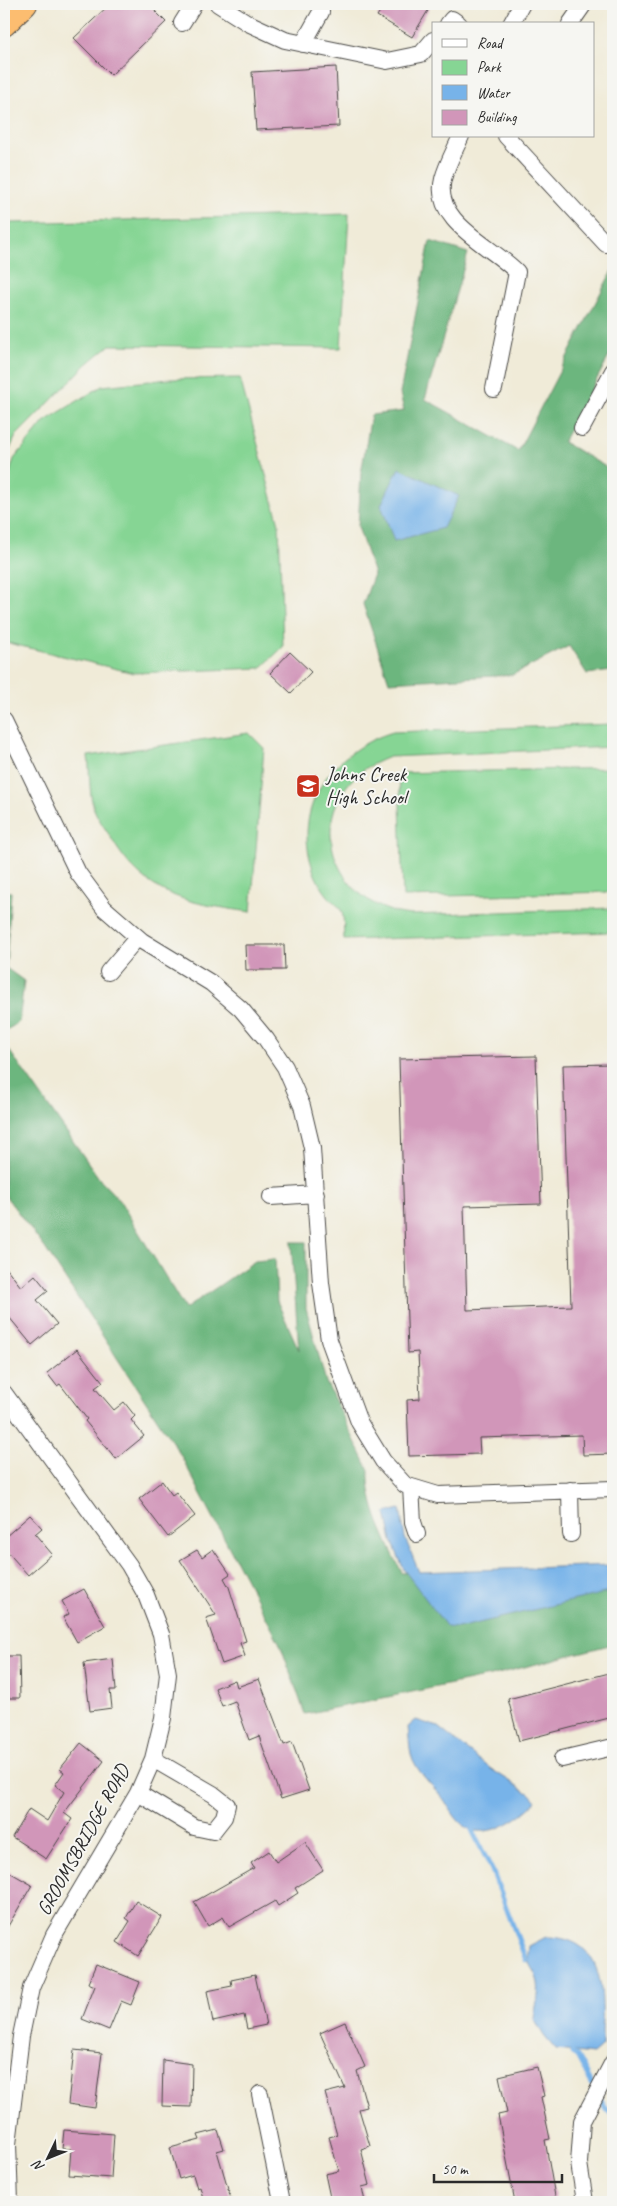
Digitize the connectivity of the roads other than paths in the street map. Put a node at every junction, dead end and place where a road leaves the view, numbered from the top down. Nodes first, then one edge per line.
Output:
1 (25, 4) edge
2 (194, 4) edge
3 (218, 4) edge
4 (522, 4) edge
5 (584, 4) edge
6 (321, 12) dead end
7 (512, 22) edge
8 (571, 22) edge
9 (4, 24) edge
10 (182, 24) dead end
11 (432, 41) edge
12 (303, 44) junction
13 (460, 138) edge
14 (508, 138) edge
15 (613, 242) edge
16 (613, 371) edge
17 (494, 389) dead end
18 (582, 428) dead end
19 (4, 720) edge
20 (138, 938) junction
21 (108, 972) dead end
22 (316, 1194) junction
23 (271, 1197) dead end
24 (4, 1393) edge
25 (411, 1487) junction
26 (613, 1489) edge
27 (570, 1490) junction
28 (417, 1534) dead end
29 (571, 1534) dead end
30 (613, 1747) edge
31 (153, 1759) junction
32 (562, 1759) dead end
33 (138, 1793) junction
34 (613, 2062) edge
35 (260, 2094) dead end
36 (10, 2202) edge
37 (282, 2202) edge
38 (585, 2202) edge

1 - 9 highway
2 - 10 street
3 - 12 street
4 - 7 street
5 - 8 street
6 - 12 street
11 - 12 street
13 - 17 street
14 - 15 street
16 - 18 street
19 - 20 street
20 - 21 street
20 - 22 street
22 - 23 street
22 - 25 street
24 - 31 street, GROOMSBRIDGE ROAD
25 - 27 street
25 - 28 street
26 - 27 street
27 - 29 street
30 - 32 street
31 - 33 street, GROOMSBRIDGE ROAD
31 - 33 street
33 - 36 street, GROOMSBRIDGE ROAD
34 - 38 street
35 - 37 street

